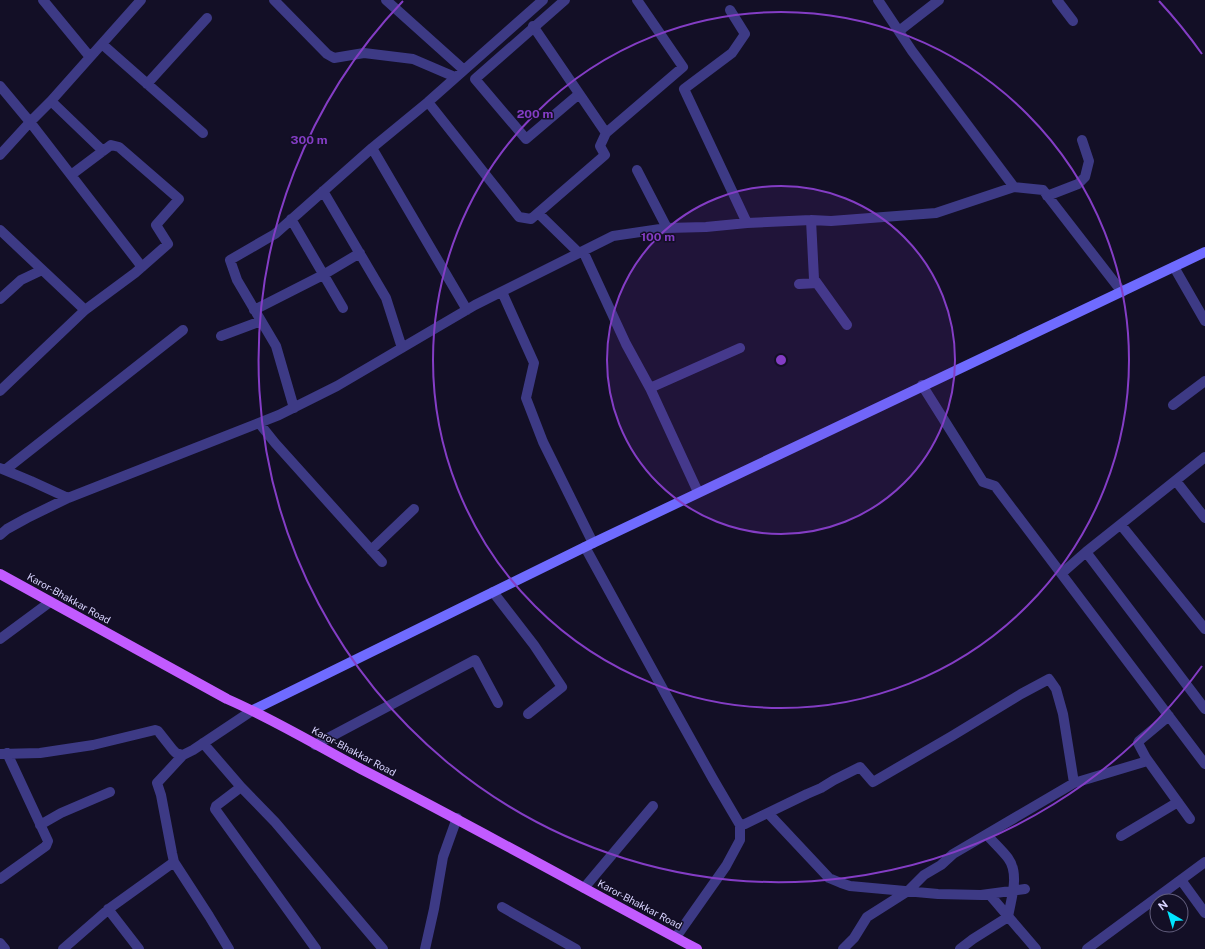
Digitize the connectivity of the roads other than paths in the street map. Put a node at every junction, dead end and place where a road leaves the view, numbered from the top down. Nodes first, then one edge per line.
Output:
1 (43, 0) edge
2 (141, 0) edge
3 (274, 0) edge
4 (386, 0) edge
5 (543, 0) edge
6 (565, 0) edge
7 (638, 0) edge
8 (878, 0) edge
9 (939, 0) edge
10 (1057, 0) edge
11 (730, 10) dead end
12 (207, 18) dead end
13 (1073, 21) dead end
14 (533, 26) junction
15 (899, 31) junction
16 (102, 44) junction
17 (90, 57) junction
18 (464, 70) junction
19 (455, 77) junction
20 (147, 84) junction
21 (0, 86) edge
22 (579, 94) junction
23 (51, 101) junction
24 (428, 102) junction
25 (30, 122) junction
26 (203, 132) dead end
27 (606, 133) junction
28 (1082, 140) dead end
29 (372, 148) junction
30 (103, 151) junction
31 (0, 155) edge
32 (637, 170) dead end
33 (71, 175) junction
34 (1014, 187) junction
35 (323, 191) junction
36 (1047, 196) junction
37 (538, 213) junction
38 (291, 219) junction
39 (811, 220) junction
40 (747, 222) junction
41 (667, 228) junction
42 (0, 230) edge
43 (581, 252) junction
44 (1205, 252) edge
45 (360, 253) junction
46 (142, 267) junction
47 (1174, 267) junction
48 (42, 270) junction
49 (323, 275) junction
50 (817, 283) junction
51 (799, 284) dead end
52 (502, 292) junction
53 (1122, 292) junction
54 (0, 299) edge
55 (343, 308) dead end
56 (85, 310) junction
57 (254, 310) junction
58 (467, 310) junction
59 (261, 321) junction
60 (1205, 321) edge
61 (847, 325) dead end
62 (183, 330) dead end
63 (221, 336) dead end
64 (402, 348) junction
65 (740, 348) dead end
66 (1205, 381) edge
67 (922, 386) junction
68 (650, 388) junction
69 (0, 391) edge
70 (1173, 405) dead end
71 (294, 408) junction
72 (259, 423) junction
73 (1205, 457) edge
74 (3, 469) edge
75 (1176, 481) junction
76 (698, 492) junction
77 (68, 498) junction
78 (414, 510) dead end
79 (1205, 518) edge
80 (1121, 525) junction
81 (0, 535) edge
82 (589, 545) junction
83 (372, 550) junction
84 (1086, 552) junction
85 (382, 562) dead end
86 (1062, 573) junction
87 (0, 574) edge
88 (493, 592) junction
89 (50, 602) junction
90 (1205, 629) edge
91 (0, 639) edge
92 (498, 703) dead end
93 (1205, 709) edge
94 (253, 710) junction
95 (528, 714) dead end
96 (1169, 716) junction
97 (203, 743) junction
98 (315, 745) junction
99 (4, 754) edge
100 (183, 755) junction
101 (1146, 758) junction
102 (1205, 764) edge
103 (1074, 784) junction
104 (241, 787) junction
105 (110, 792) dead end
106 (1178, 802) junction
107 (653, 806) dead end
108 (768, 813) junction
109 (457, 818) junction
110 (1190, 819) dead end
111 (740, 824) junction
112 (40, 825) junction
113 (987, 835) junction
114 (1121, 836) dead end
115 (174, 862) junction
116 (1205, 862) edge
117 (0, 879) edge
118 (1181, 880) junction
119 (584, 888) junction
120 (1025, 889) dead end
121 (1013, 890) junction
122 (908, 891) junction
123 (989, 894) junction
124 (502, 907) dead end
125 (108, 909) junction
126 (1205, 913) edge
127 (1008, 917) junction
128 (676, 938) junction
129 (0, 943) edge
130 (5, 949) edge
131 (63, 949) edge
132 (139, 949) edge
133 (229, 949) edge
134 (316, 949) edge
135 (383, 949) edge
136 (425, 949) edge
137 (576, 949) edge
138 (697, 949) edge
139 (843, 949) edge
140 (960, 949) edge
141 (1036, 949) edge
142 (1087, 949) edge

1 - 17 street
2 - 16 street
3 - 19 street
4 - 18 street
5 - 18 street
6 - 14 street
7 - 27 street
8 - 15 street
9 - 15 street
10 - 13 street
11 - 40 street
12 - 20 street
14 - 22 street
14 - 22 street
15 - 34 street
16 - 17 street
16 - 20 street
17 - 23 street
18 - 19 street
19 - 24 street
20 - 26 street
21 - 25 street
22 - 27 street
23 - 25 street
23 - 30 street
24 - 29 street
24 - 37 street
25 - 31 street
25 - 33 street
27 - 37 street
28 - 36 street
29 - 35 street
29 - 58 street
30 - 33 street
30 - 46 street
32 - 41 street
33 - 46 street
34 - 36 street
34 - 39 street
35 - 38 street
35 - 45 street
36 - 53 street
37 - 43 street
38 - 49 street
38 - 57 street
39 - 40 street
39 - 50 street
40 - 41 street
41 - 43 street
42 - 48 street
43 - 52 street
43 - 68 street
44 - 47 main road
45 - 49 street
45 - 64 street
46 - 56 street
47 - 53 main road
47 - 60 street
48 - 54 street
48 - 56 street
49 - 55 street
49 - 57 street
50 - 51 street
50 - 61 street
52 - 58 street
52 - 82 street
53 - 67 main road
56 - 69 street
57 - 59 street
58 - 64 street
59 - 63 street
59 - 71 street
62 - 74 street
64 - 71 street
65 - 68 street
66 - 70 street
67 - 76 main road
67 - 86 street
68 - 76 street
71 - 72 street
72 - 77 street
72 - 83 street
73 - 75 street
74 - 77 street
75 - 79 street
75 - 80 street
76 - 82 main road
77 - 81 street
78 - 83 street
80 - 84 street
80 - 90 street
82 - 88 main road
82 - 111 street
83 - 85 street
84 - 86 street
84 - 93 street
86 - 96 street
87 - 89 main road, Karor-Bhakkar Road
88 - 94 main road
88 - 95 street
89 - 91 street
89 - 94 main road, Karor-Bhakkar Road
92 - 98 street
94 - 97 street
94 - 98 main road, Karor-Bhakkar Road
96 - 101 street
96 - 102 street
97 - 100 street
97 - 104 street
98 - 109 main road, Karor-Bhakkar Road
99 - 100 street
99 - 112 street
100 - 115 street
101 - 103 street
101 - 106 street
103 - 108 street
103 - 113 street
104 - 134 street
104 - 135 street
105 - 112 street
106 - 110 street
106 - 114 street
107 - 119 street
108 - 111 street
108 - 122 street
109 - 119 main road, Karor-Bhakkar Road
109 - 136 street
111 - 128 street
112 - 117 street
113 - 121 street
113 - 122 street
115 - 125 street
115 - 133 street
116 - 118 street
118 - 126 street
118 - 142 street
119 - 128 main road, Karor-Bhakkar Road
120 - 121 street
121 - 123 street
121 - 127 street
122 - 123 street
122 - 139 street
123 - 127 street
124 - 137 street
125 - 131 street
125 - 132 street
127 - 140 street
127 - 141 street
128 - 138 main road, Karor-Bhakkar Road
129 - 130 street

